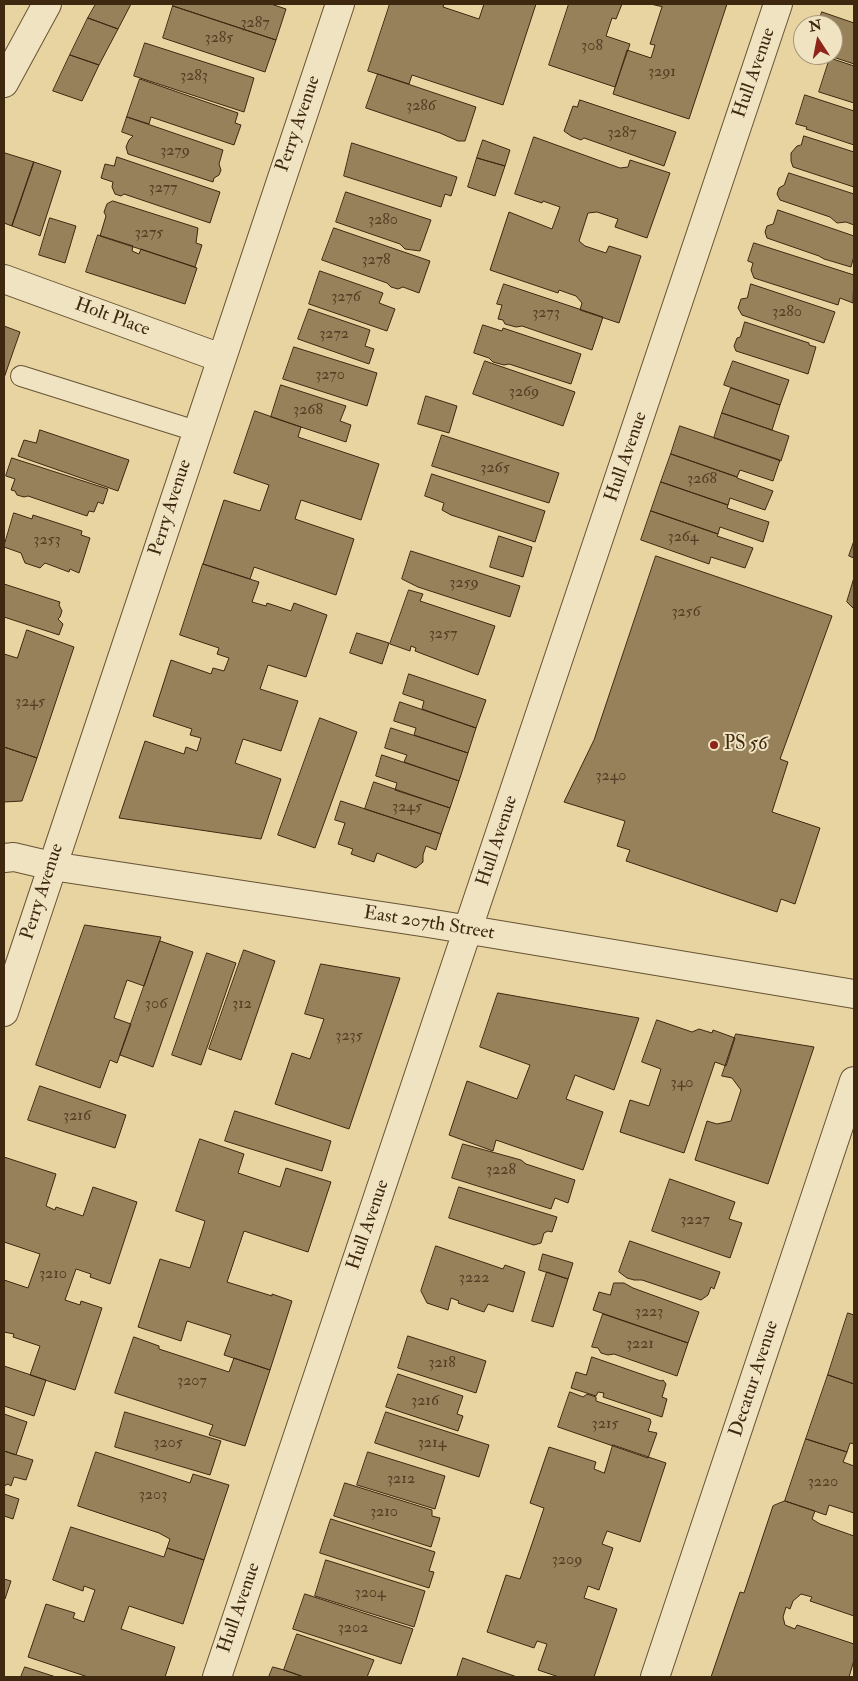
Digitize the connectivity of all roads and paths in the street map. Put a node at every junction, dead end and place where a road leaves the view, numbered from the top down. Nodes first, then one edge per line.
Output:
1 (47, 4) edge
2 (340, 4) edge
3 (778, 4) edge
4 (4, 82) edge
5 (4, 279) edge
6 (221, 358) junction
7 (21, 376) dead end
8 (196, 431) junction
9 (4, 858) edge
10 (52, 866) junction
11 (468, 930) junction
12 (854, 994) edge
13 (4, 1012) edge
14 (854, 1081) edge
15 (217, 1677) edge
16 (655, 1677) edge

1 - 4 street
2 - 6 street, Perry Avenue
3 - 11 street, Hull Avenue
5 - 6 street, Holt Place
6 - 8 street, Perry Avenue
7 - 8 lane
8 - 10 street, Perry Avenue
9 - 10 street, East 207th Street
10 - 11 street, East 207th Street
10 - 13 street, Perry Avenue
11 - 12 street, East 207th Street
11 - 15 street, Hull Avenue
14 - 16 street, Decatur Avenue

